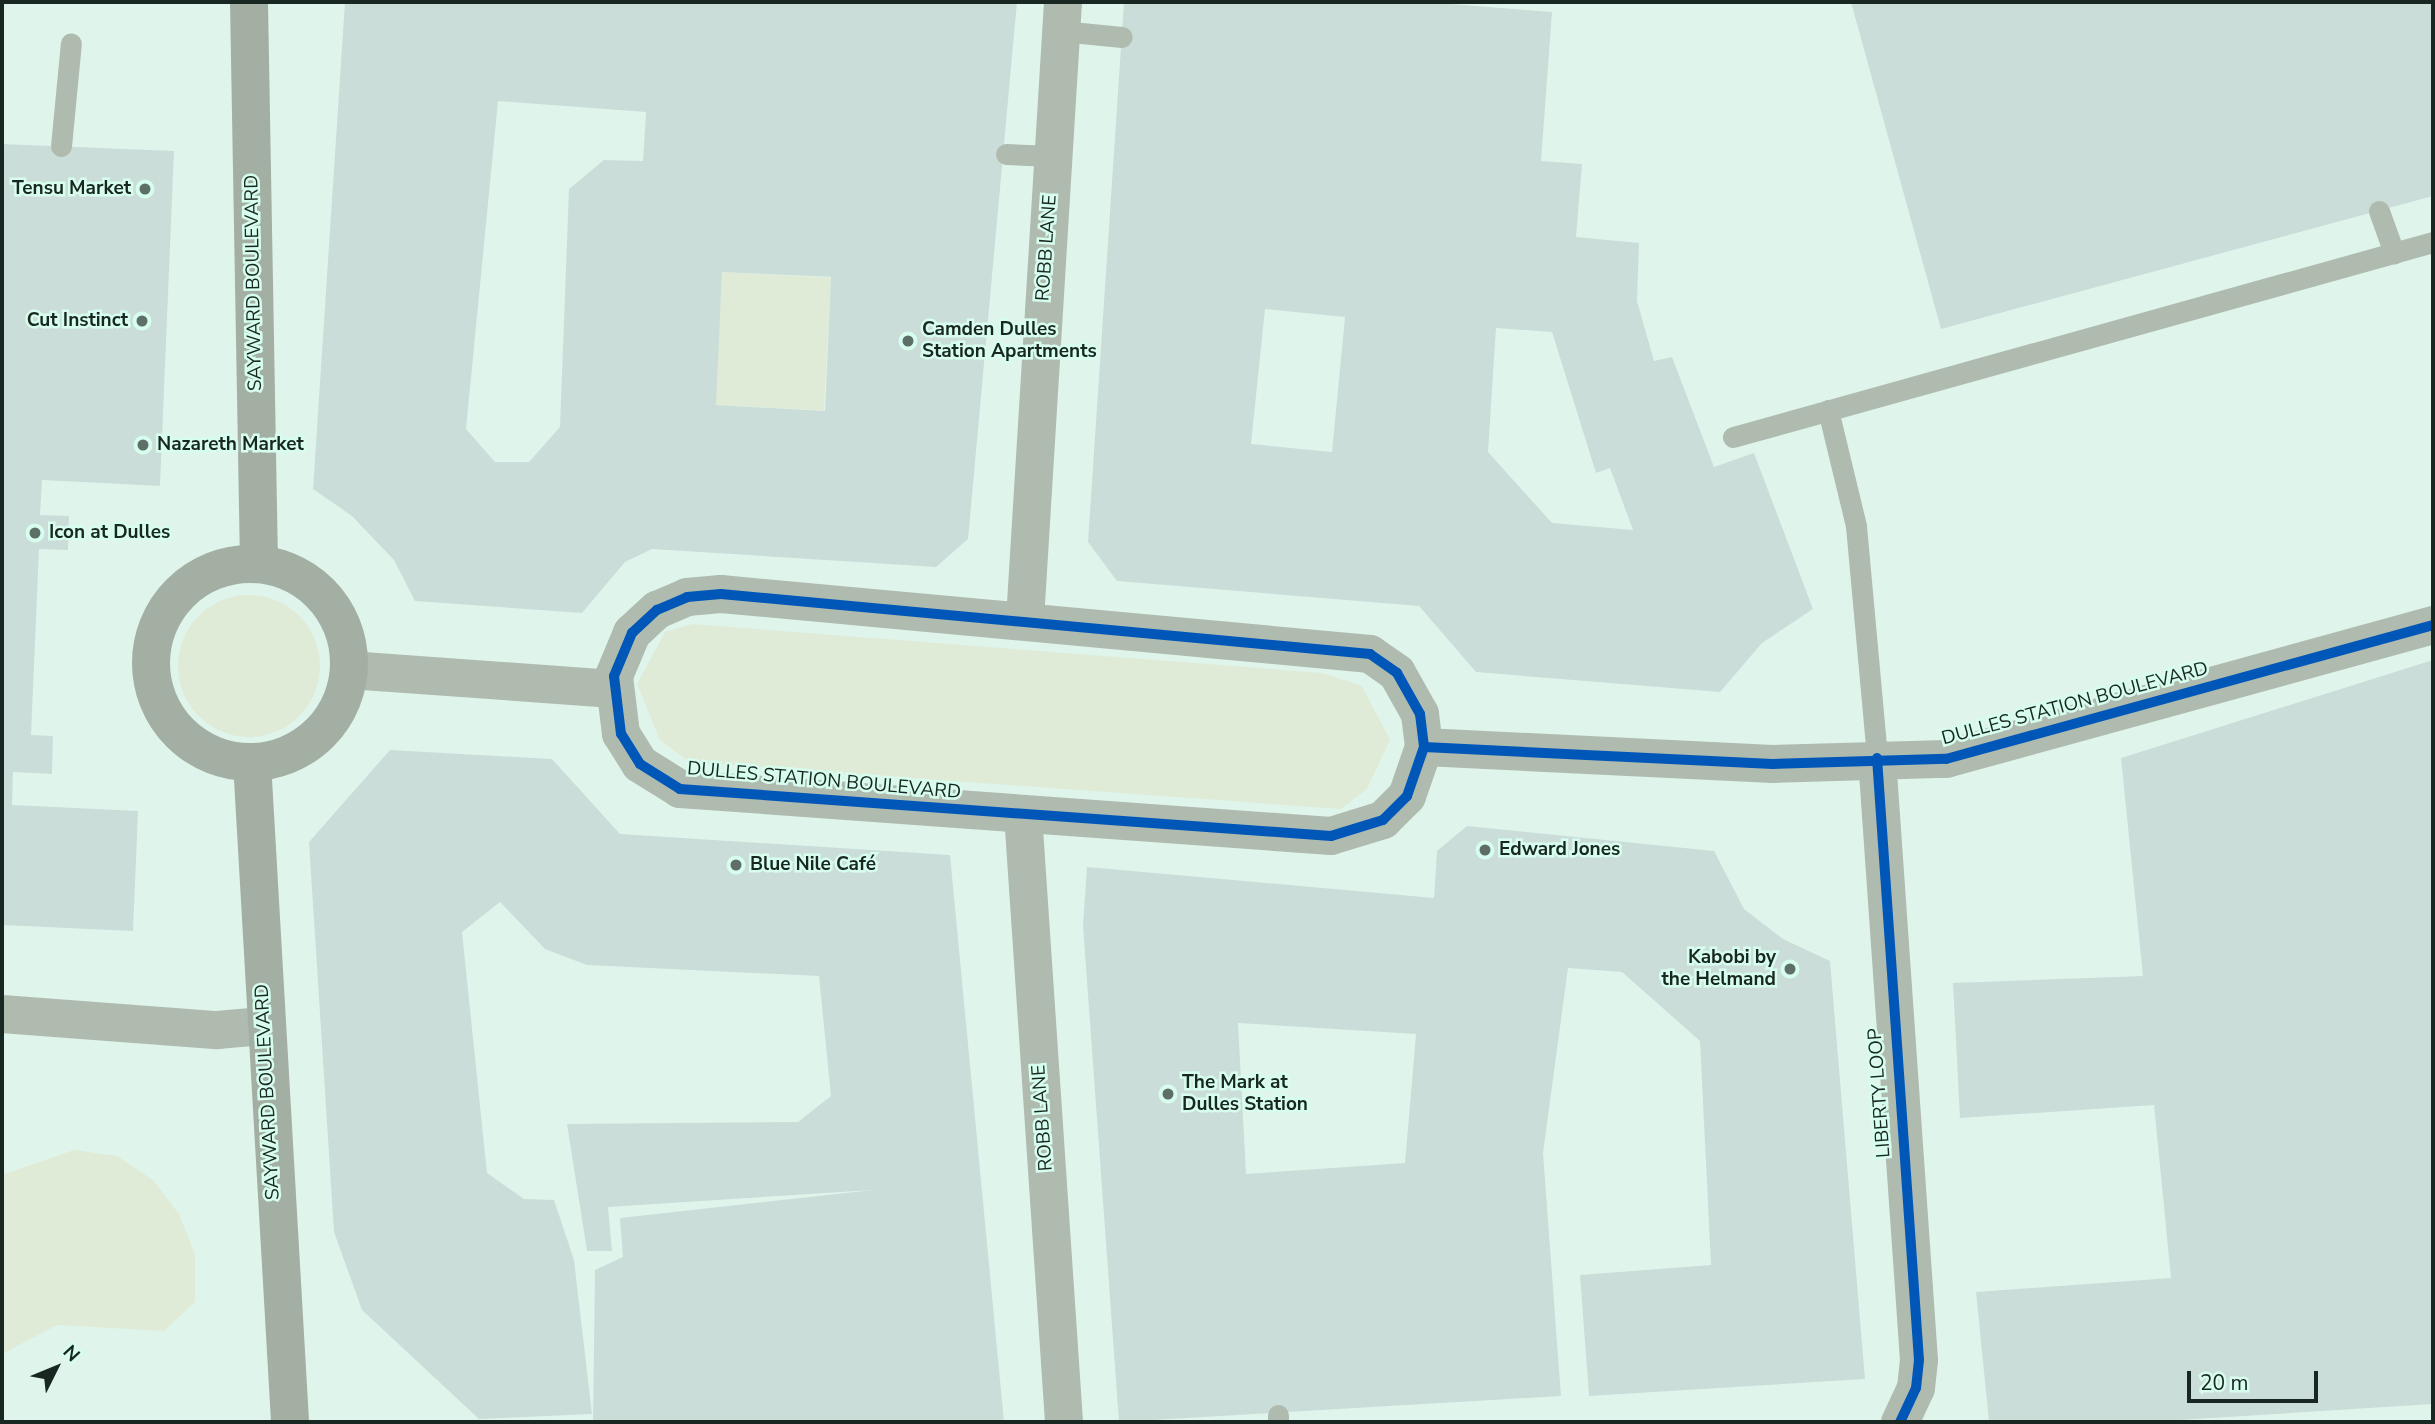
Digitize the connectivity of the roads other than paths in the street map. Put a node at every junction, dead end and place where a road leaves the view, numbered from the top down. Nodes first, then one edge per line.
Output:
1 (249, 2) edge
2 (1062, 16) edge
3 (1122, 37) dead end
4 (71, 43) dead end
5 (61, 146) dead end
6 (1006, 154) dead end
7 (1053, 156) junction
8 (2379, 211) dead end
9 (2433, 242) edge
10 (2394, 253) junction
11 (1828, 410) junction
12 (1733, 437) dead end
13 (259, 564) junction
14 (1025, 620) junction
15 (2433, 625) edge
16 (349, 670) junction
17 (613, 689) junction
18 (1424, 747) junction
19 (1877, 758) junction
20 (252, 762) junction
21 (1023, 814) junction
22 (2, 1014) edge
23 (264, 1027) junction
24 (290, 1422) edge
25 (1064, 1422) edge
26 (1900, 1422) edge

1 - 13 street, SAYWARD BOULEVARD
2 - 3 lane
2 - 7 street, ROBB LANE
4 - 5 lane
6 - 7 lane
7 - 14 street, ROBB LANE
8 - 10 lane
9 - 10 lane
10 - 11 lane
11 - 12 lane
11 - 19 lane
13 - 16 street
13 - 20 street
14 - 17 street, DULLES STATION BOULEVARD
14 - 18 street, DULLES STATION BOULEVARD
15 - 19 street, DULLES STATION BOULEVARD
16 - 17 street
16 - 20 street
17 - 21 street, DULLES STATION BOULEVARD
18 - 19 street, DULLES STATION BOULEVARD
18 - 21 street, DULLES STATION BOULEVARD
19 - 26 street, LIBERTY LOOP
20 - 23 street, SAYWARD BOULEVARD
21 - 25 street, ROBB LANE
22 - 23 street
23 - 24 street, SAYWARD BOULEVARD

